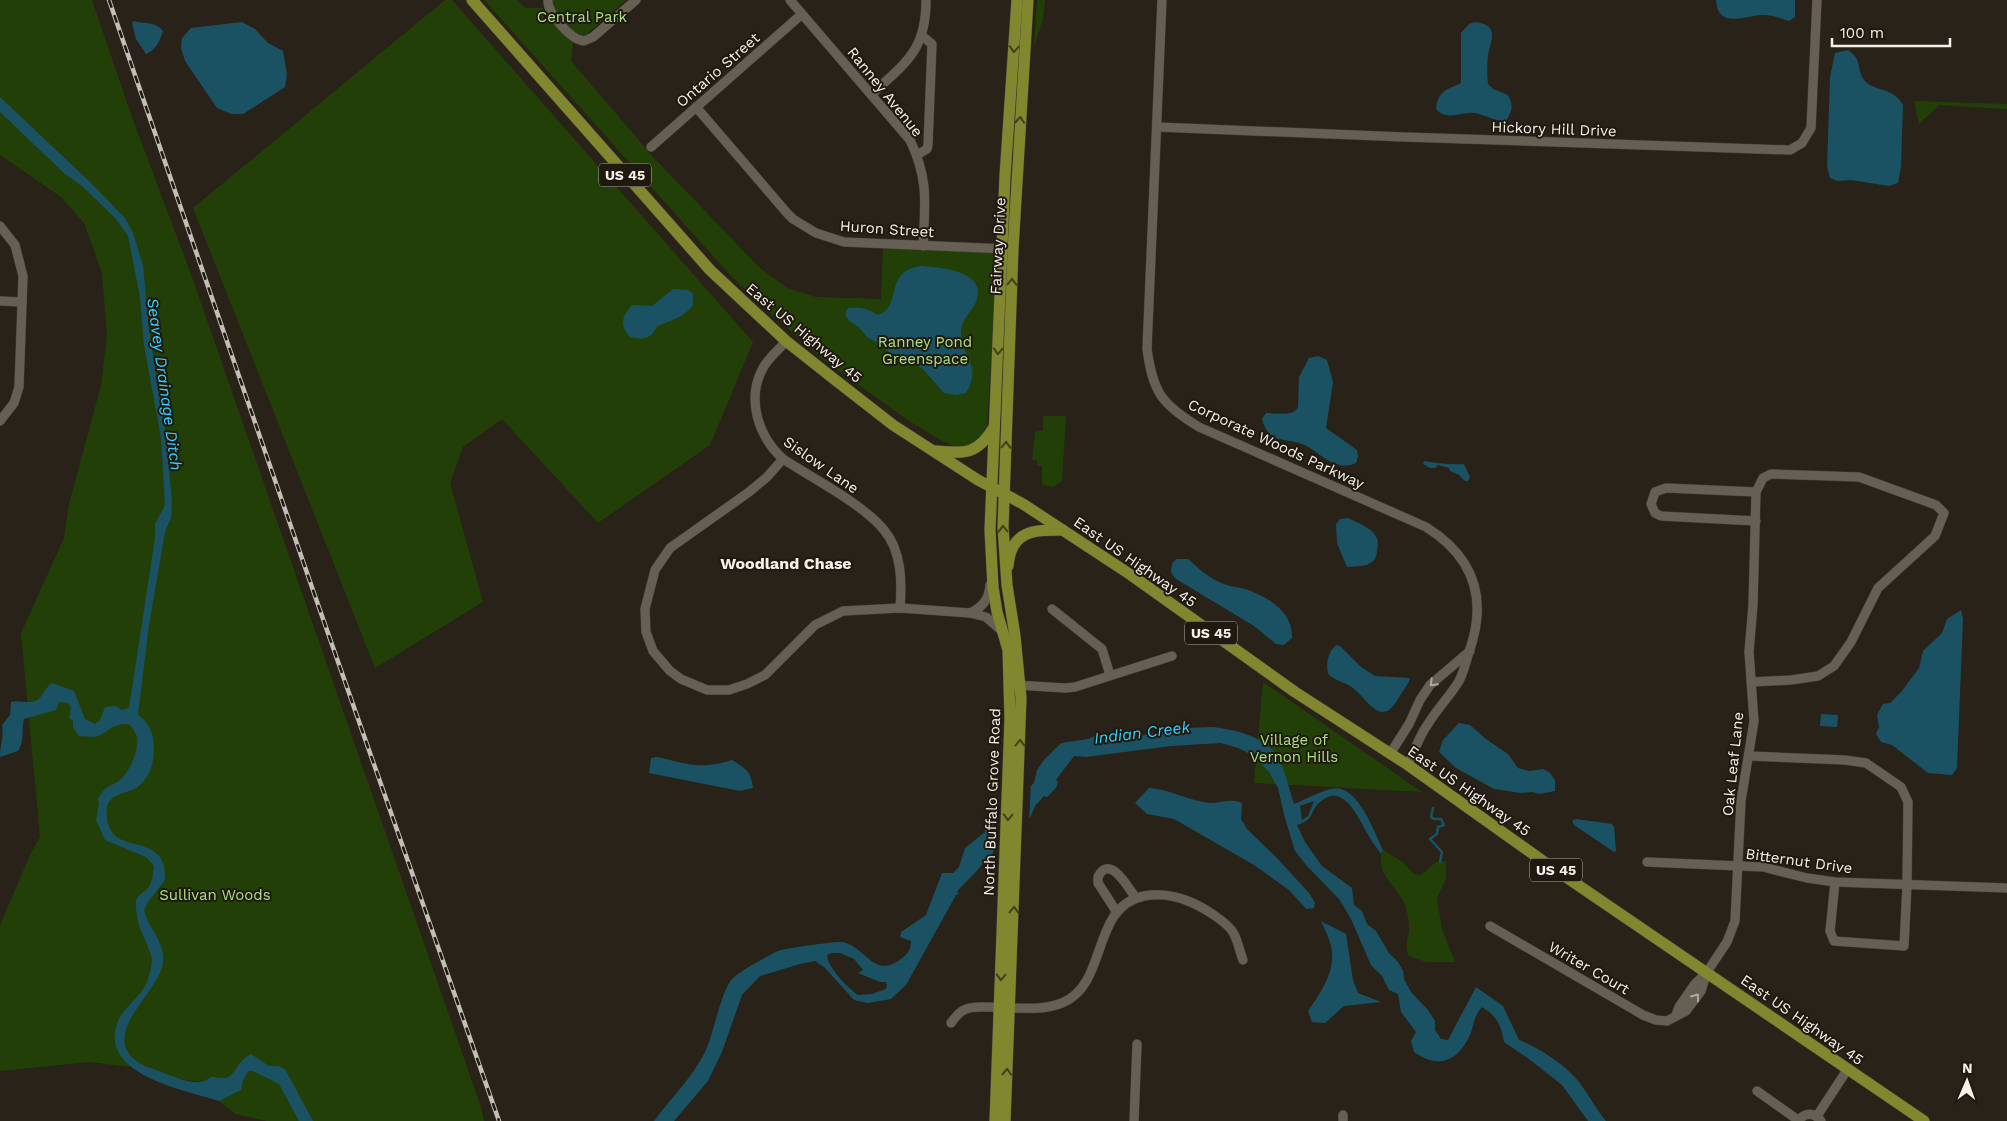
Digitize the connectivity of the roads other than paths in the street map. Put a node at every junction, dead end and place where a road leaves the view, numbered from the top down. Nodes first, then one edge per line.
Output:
1 (472, 0) edge
2 (548, 0) edge
3 (636, 0) edge
4 (790, 0) edge
5 (926, 0) edge
6 (1017, 0) edge
7 (1028, 0) edge
8 (1162, 0) edge
9 (1817, 0) edge
10 (802, 14) junction
11 (922, 36) junction
12 (872, 94) junction
13 (696, 107) junction
14 (1157, 127) junction
15 (651, 147) dead end
16 (917, 156) junction
17 (0, 226) edge
18 (923, 246) junction
19 (1007, 249) junction
20 (0, 301) edge
21 (22, 302) junction
22 (786, 342) junction
23 (0, 421) edge
24 (994, 425) junction
25 (932, 450) junction
26 (783, 459) junction
27 (991, 486) junction
28 (1756, 492) junction
29 (1004, 493) junction
30 (1756, 521) junction
31 (1063, 530) junction
32 (991, 544) junction
33 (1007, 585) junction
34 (900, 608) junction
35 (1052, 609) dead end
36 (970, 613) junction
37 (1006, 637) junction
38 (1470, 650) junction
39 (1172, 656) dead end
40 (1110, 675) junction
41 (1752, 682) junction
42 (1015, 685) junction
43 (1390, 754) junction
44 (1750, 756) junction
45 (1408, 765) junction
46 (1646, 862) dead end
47 (1739, 866) junction
48 (1835, 882) junction
49 (1907, 884) junction
50 (2007, 888) edge
51 (1136, 898) junction
52 (1116, 911) junction
53 (1490, 926) dead end
54 (1242, 960) dead end
55 (1707, 972) junction
56 (1005, 1007) junction
57 (951, 1023) dead end
58 (1137, 1044) dead end
59 (1847, 1070) junction
60 (1757, 1091) dead end
61 (1819, 1118) edge
62 (1798, 1120) edge
63 (996, 1121) edge
64 (1005, 1121) edge
65 (1134, 1121) edge
66 (1924, 1121) edge

1 - 22 main road, East US Highway 45 / US 45
2 - 3 street
4 - 10 street, Ranney Avenue
5 - 11 street
6 -> 19 main road, Fairway Drive
19 -> 7 main road, Fairway Drive
8 - 14 street, Corporate Woods Parkway
9 - 14 street, Hickory Hill Drive
10 - 12 street, Ranney Avenue
10 - 13 street, Ontario Street
11 - 12 street
11 - 16 street
12 - 16 street, Ranney Avenue
13 - 15 street, Ontario Street
13 - 18 street, Huron Street
14 - 38 street, Corporate Woods Parkway
16 - 18 street, Ranney Avenue
17 - 21 street
18 - 19 street, Huron Street
19 -> 24 main road, Fairway Drive
29 -> 19 main road, Fairway Drive
20 - 21 street
21 - 23 street
22 - 25 main road, East US Highway 45 / US 45
22 - 26 street, Sislow Lane
24 - 25 main road
24 - 27 main road, Fairway Drive
25 - 27 main road, East US Highway 45 / US 45
26 - 34 street, Sislow Lane
26 - 34 street
27 - 29 main road, East US Highway 45 / US 45
27 - 32 main road, North Buffalo Grove Road
28 - 30 street, Oak Leaf Lane
28 - 30 street
28 - 41 street
29 - 31 main road, East US Highway 45 / US 45
33 -> 29 main road, North Buffalo Grove Road
30 - 41 street, Oak Leaf Lane
31 - 33 main road
31 - 43 main road, East US Highway 45 / US 45
32 - 36 street
32 - 37 main road, North Buffalo Grove Road
33 - 42 main road, North Buffalo Grove Road
34 - 36 street
35 - 40 street
36 - 37 street
37 - 42 main road, North Buffalo Grove Road
38 -> 43 street
38 - 45 street, Corporate Woods Parkway
39 - 40 street
40 - 42 street
41 - 44 street, Oak Leaf Lane
42 - 56 main road, North Buffalo Grove Road
43 - 45 main road, East US Highway 45 / US 45
44 - 47 street, Oak Leaf Lane
44 - 49 street
45 - 55 main road, East US Highway 45 / US 45
46 - 47 street, Bitternut Drive
47 - 48 street, Bitternut Drive
47 - 55 street, Oak Leaf Lane
48 - 49 street, Bitternut Drive
48 - 49 street
49 - 50 street, Bitternut Drive
51 - 52 street
51 - 52 street
51 - 54 street
52 - 56 street
53 - 55 street, Writer Court
55 - 59 main road, East US Highway 45 / US 45
56 - 57 street
56 - 63 main road, North Buffalo Grove Road
64 -> 56 main road, North Buffalo Grove Road
58 - 65 street
59 - 61 street
59 - 66 main road, East US Highway 45 / US 45
60 - 62 street
61 - 62 street

